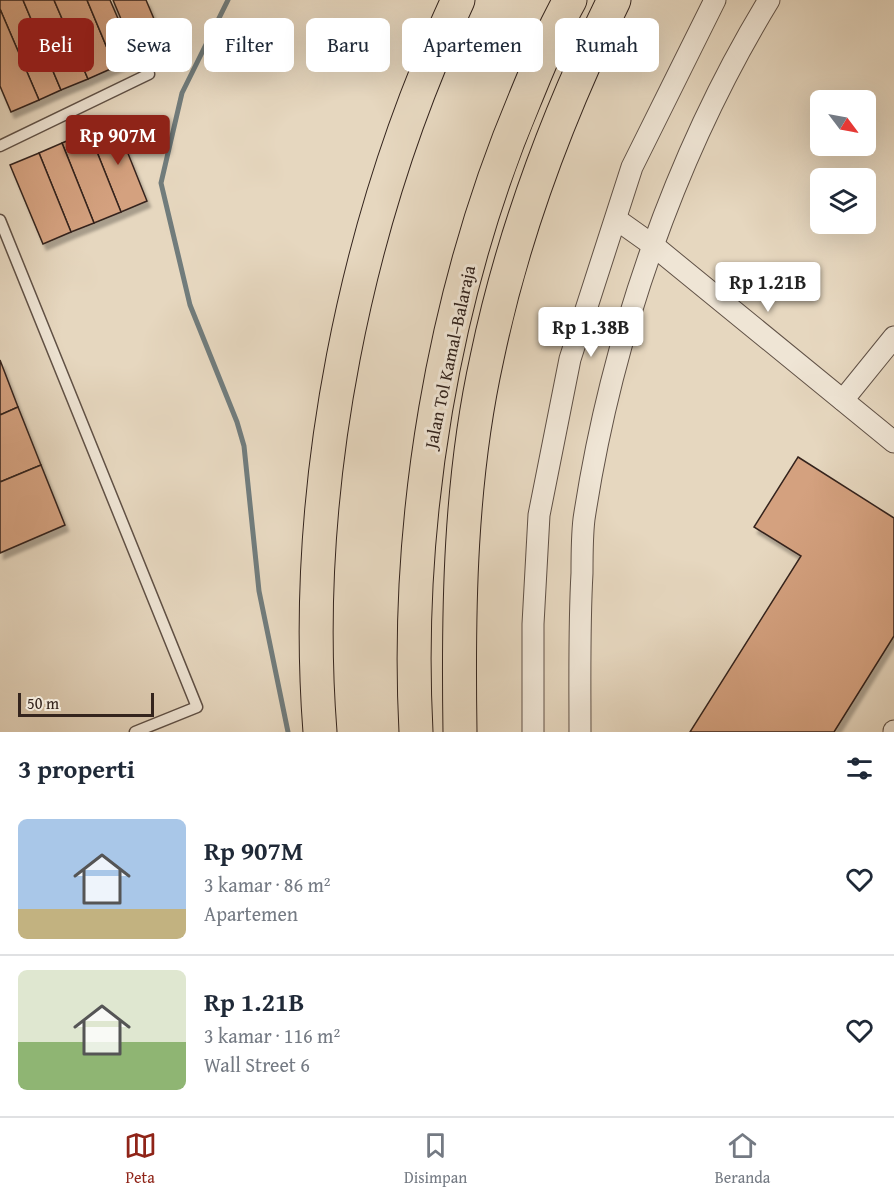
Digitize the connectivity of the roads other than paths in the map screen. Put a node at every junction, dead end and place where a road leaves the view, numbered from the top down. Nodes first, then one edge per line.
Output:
1 (458, 0) edge
2 (570, 0) edge
3 (614, 0) edge
4 (715, 0) edge
5 (769, 0) edge
6 (149, 74) dead end
7 (0, 146) edge
8 (616, 219) junction
9 (0, 220) edge
10 (654, 246) junction
11 (894, 337) edge
12 (843, 400) junction
13 (894, 442) edge
14 (135, 732) edge
15 (320, 732) edge
16 (416, 732) edge
17 (460, 732) edge
18 (533, 732) edge
19 (580, 732) edge

1 - 15 highway
2 - 16 highway, Jalan Tol Kamal–Balaraja
3 - 17 highway
4 - 8 street
5 - 10 street
6 - 7 lane
8 - 10 street
8 - 18 street
9 - 14 lane
10 - 12 street
10 - 19 street
11 - 12 street
12 - 13 street

